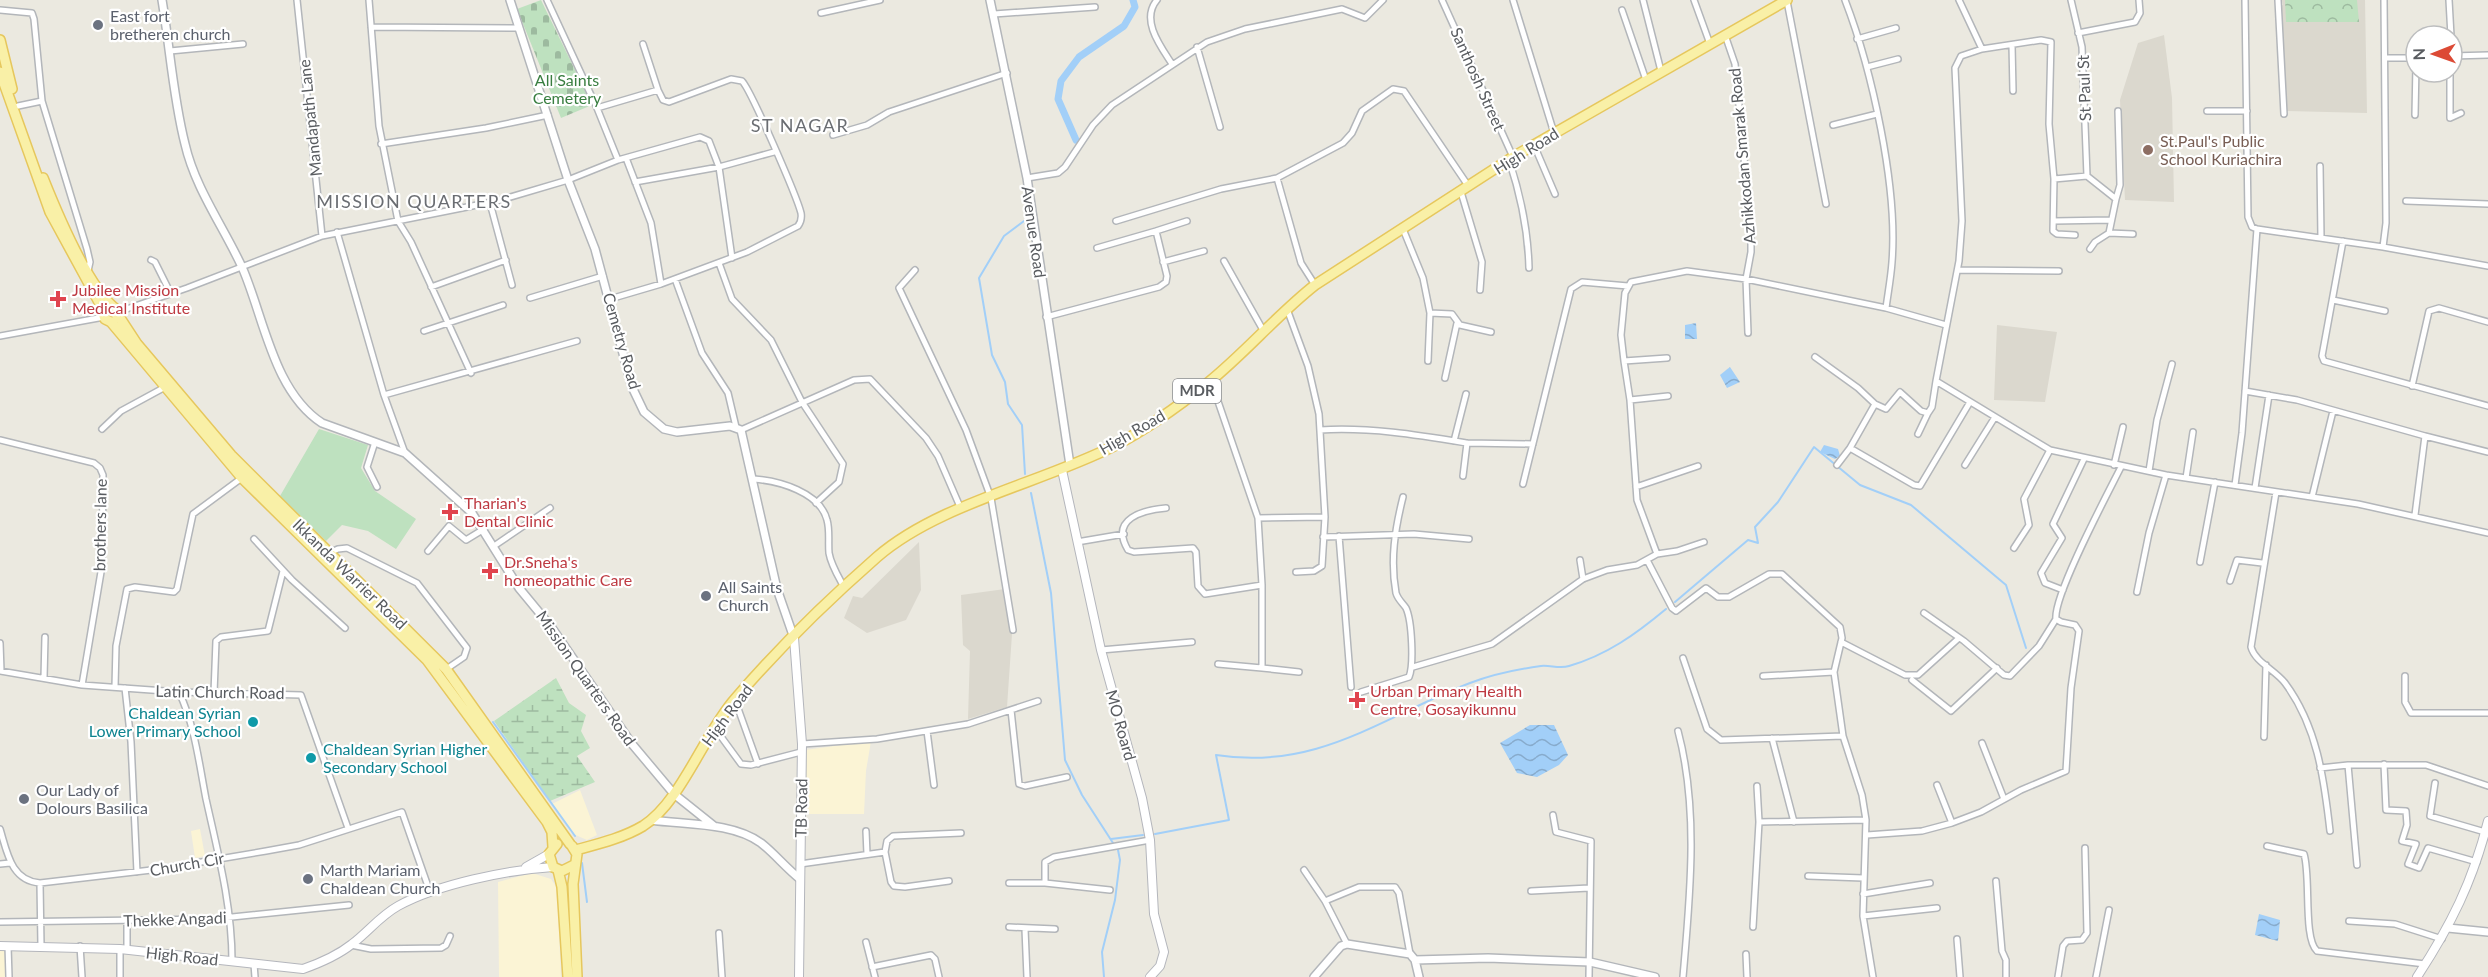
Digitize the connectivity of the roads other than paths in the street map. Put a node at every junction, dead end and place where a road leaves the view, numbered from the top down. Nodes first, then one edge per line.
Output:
1 (162, 0) edge
2 (297, 0) edge
3 (369, 0) edge
4 (510, 0) edge
5 (547, 0) edge
6 (880, 0) edge
7 (990, 0) edge
8 (1156, 0) edge
9 (1383, 0) edge
10 (1442, 0) edge
11 (1513, 0) edge
12 (1643, 0) edge
13 (1694, 0) edge
14 (1787, 0) edge
15 (1845, 0) edge
16 (1959, 0) edge
17 (2071, 0) edge
18 (2139, 0) edge
19 (2245, 0) edge
20 (2278, 0) edge
21 (2384, 0) edge
22 (2449, 0) edge
23 (1095, 7) dead end
24 (0, 10) edge
25 (1622, 10) dead end
26 (821, 14) dead end
27 (994, 14) junction
28 (2450, 24) edge
29 (371, 27) junction
30 (519, 28) junction
31 (1896, 28) dead end
32 (2078, 33) junction
33 (1725, 35) junction
34 (1857, 39) junction
35 (0, 40) edge
36 (243, 44) dead end
37 (1710, 44) junction
38 (643, 45) dead end
39 (2012, 45) junction
40 (1197, 48) junction
41 (1982, 49) junction
42 (170, 51) junction
43 (2488, 55) edge
44 (2464, 56) edge
45 (1898, 58) dead end
46 (2386, 58) junction
47 (2404, 58) edge
48 (1172, 64) junction
49 (1867, 67) junction
50 (1661, 71) junction
51 (0, 72) edge
52 (1006, 73) junction
53 (1646, 80) junction
54 (2416, 84) edge
55 (2450, 84) edge
56 (658, 90) junction
57 (2013, 91) dead end
58 (42, 101) junction
59 (18, 106) junction
60 (597, 108) junction
61 (2118, 111) dead end
62 (2207, 111) dead end
63 (2247, 111) junction
64 (2462, 112) dead end
65 (1877, 114) junction
66 (2284, 114) dead end
67 (548, 115) junction
68 (2415, 115) dead end
69 (1833, 125) dead end
70 (1220, 127) dead end
71 (1554, 133) junction
72 (833, 135) dead end
73 (381, 144) junction
74 (1534, 145) junction
75 (774, 152) junction
76 (626, 158) junction
77 (1511, 159) junction
78 (618, 160) junction
79 (2320, 166) dead end
80 (718, 167) junction
81 (2087, 176) junction
82 (1027, 178) junction
83 (1276, 178) junction
84 (2054, 178) junction
85 (568, 180) junction
86 (635, 182) junction
87 (1465, 189) junction
88 (1555, 194) dead end
89 (2116, 199) junction
90 (2406, 201) dead end
91 (490, 203) junction
92 (1826, 204) dead end
93 (2488, 204) edge
94 (2111, 220) junction
95 (398, 221) junction
96 (1116, 221) dead end
97 (1187, 221) dead end
98 (2054, 221) junction
99 (1403, 229) junction
100 (2257, 229) junction
101 (1156, 231) junction
102 (337, 232) junction
103 (2109, 233) junction
104 (2133, 234) dead end
105 (2074, 235) dead end
106 (322, 236) junction
107 (2321, 238) junction
108 (2343, 241) junction
109 (2383, 247) junction
110 (1097, 248) dead end
111 (2090, 249) dead end
112 (1204, 251) dead end
113 (732, 258) junction
114 (151, 260) dead end
115 (506, 260) junction
116 (1224, 261) dead end
117 (1163, 262) junction
118 (719, 263) junction
119 (2488, 266) edge
120 (242, 268) junction
121 (1529, 268) dead end
122 (915, 270) dead end
123 (1958, 270) junction
124 (88, 271) junction
125 (2059, 271) dead end
126 (603, 276) junction
127 (675, 279) junction
128 (1746, 279) junction
129 (661, 284) junction
130 (512, 285) dead end
131 (1315, 285) junction
132 (1628, 286) junction
133 (431, 287) junction
134 (1480, 290) dead end
135 (171, 294) junction
136 (530, 298) dead end
137 (610, 299) junction
138 (2333, 300) junction
139 (503, 305) dead end
140 (1287, 307) junction
141 (1886, 308) junction
142 (2385, 311) dead end
143 (1430, 313) junction
144 (111, 314) junction
145 (1046, 317) junction
146 (2488, 322) edge
147 (447, 323) junction
148 (1457, 323) junction
149 (1946, 326) junction
150 (1263, 330) junction
151 (424, 331) dead end
152 (1491, 332) dead end
153 (1748, 333) dead end
154 (0, 336) edge
155 (577, 341) dead end
156 (1815, 357) dead end
157 (1667, 358) dead end
158 (1428, 361) dead end
159 (1624, 361) junction
160 (2172, 364) dead end
161 (471, 373) junction
162 (1444, 378) dead end
163 (1210, 381) junction
164 (1936, 381) junction
165 (167, 385) junction
166 (2412, 386) junction
167 (2245, 392) junction
168 (1466, 394) dead end
169 (384, 395) junction
170 (1668, 396) dead end
171 (2269, 396) junction
172 (1630, 400) junction
173 (802, 402) junction
174 (1970, 402) junction
175 (1875, 404) junction
176 (2488, 406) edge
177 (2333, 411) junction
178 (1928, 413) junction
179 (1995, 417) junction
180 (739, 428) junction
181 (2123, 428) dead end
182 (102, 429) dead end
183 (1320, 430) junction
184 (2193, 432) dead end
185 (1918, 434) dead end
186 (2425, 436) junction
187 (0, 440) edge
188 (1454, 441) junction
189 (375, 442) junction
190 (1467, 444) junction
191 (1533, 444) junction
192 (1850, 448) junction
193 (2050, 450) junction
194 (2488, 452) edge
195 (405, 453) junction
196 (2084, 459) junction
197 (1837, 465) dead end
198 (1965, 465) dead end
199 (2114, 465) junction
200 (1698, 466) dead end
201 (1066, 467) junction
202 (2121, 467) junction
203 (2149, 471) junction
204 (244, 475) junction
205 (2166, 475) junction
206 (1463, 476) dead end
207 (754, 478) junction
208 (2186, 478) junction
209 (2215, 483) junction
210 (1522, 484) dead end
211 (2235, 485) junction
212 (377, 487) dead end
213 (1636, 487) junction
214 (2255, 489) junction
215 (2276, 492) junction
216 (1403, 497) dead end
217 (2312, 497) junction
218 (991, 498) junction
219 (816, 503) junction
220 (1166, 507) dead end
221 (550, 508) dead end
222 (961, 509) junction
223 (2415, 515) junction
224 (1325, 517) junction
225 (1258, 518) junction
226 (484, 529) junction
227 (2488, 533) edge
228 (1124, 534) junction
229 (1394, 535) junction
230 (1339, 536) junction
231 (1323, 537) junction
232 (254, 539) dead end
233 (1469, 539) dead end
234 (1077, 542) junction
235 (1704, 542) dead end
236 (494, 546) junction
237 (2014, 548) dead end
238 (428, 551) dead end
239 (329, 553) junction
240 (1657, 554) junction
241 (1580, 560) dead end
242 (1647, 560) junction
243 (2200, 562) dead end
244 (2262, 563) junction
245 (283, 571) junction
246 (1296, 572) dead end
247 (1583, 579) junction
248 (2230, 581) dead end
249 (1262, 585) junction
250 (844, 587) junction
251 (2063, 590) junction
252 (2137, 592) dead end
253 (1924, 613) dead end
254 (2056, 619) junction
255 (345, 628) dead end
256 (1013, 630) dead end
257 (45, 637) dead end
258 (1959, 638) junction
259 (794, 639) junction
260 (1192, 642) dead end
261 (1841, 642) junction
262 (0, 643) edge
263 (1101, 650) junction
264 (1683, 658) dead end
265 (1218, 664) dead end
266 (2266, 665) junction
267 (1413, 667) junction
268 (1262, 668) junction
269 (1997, 668) junction
270 (0, 671) edge
271 (443, 672) junction
272 (1299, 672) dead end
273 (1834, 672) junction
274 (1763, 676) dead end
275 (2405, 676) dead end
276 (44, 678) junction
277 (1912, 680) dead end
278 (82, 685) junction
279 (115, 687) junction
280 (1351, 687) dead end
281 (125, 688) junction
282 (179, 692) junction
283 (1361, 692) dead end
284 (214, 693) junction
285 (735, 699) junction
286 (1038, 701) dead end
287 (1011, 710) junction
288 (2488, 713) edge
289 (714, 727) junction
290 (927, 730) junction
291 (1678, 731) dead end
292 (1843, 736) junction
293 (2264, 737) dead end
294 (1772, 738) junction
295 (1982, 743) dead end
296 (801, 748) junction
297 (758, 764) junction
298 (2384, 764) junction
299 (2348, 765) junction
300 (2320, 768) junction
301 (1068, 777) dead end
302 (2435, 783) dead end
303 (934, 785) dead end
304 (1938, 785) dead end
305 (1757, 786) dead end
306 (2488, 786) edge
307 (674, 794) junction
308 (2004, 799) junction
309 (1553, 815) dead end
310 (651, 820) junction
311 (1866, 820) junction
312 (2488, 820) edge
313 (1759, 822) junction
314 (1794, 822) junction
315 (1952, 823) junction
316 (714, 826) junction
317 (348, 828) junction
318 (0, 829) edge
319 (866, 831) dead end
320 (2330, 831) dead end
321 (2485, 832) junction
322 (961, 833) dead end
323 (1867, 836) junction
324 (1150, 840) junction
325 (2416, 844) junction
326 (2267, 846) dead end
327 (573, 847) junction
328 (2085, 848) dead end
329 (2427, 848) junction
330 (551, 850) junction
331 (885, 852) junction
332 (867, 854) junction
333 (220, 857) junction
334 (2477, 862) junction
335 (10, 863) junction
336 (0, 864) edge
337 (800, 864) junction
338 (574, 865) junction
339 (2357, 865) dead end
340 (525, 868) junction
341 (555, 868) junction
342 (1304, 870) dead end
343 (137, 872) junction
344 (1808, 876) dead end
345 (1863, 878) junction
346 (800, 879) junction
347 (949, 881) dead end
348 (1996, 882) dead end
349 (40, 883) junction
350 (1009, 883) dead end
351 (1046, 883) junction
352 (1930, 883) dead end
353 (1589, 888) junction
354 (1110, 890) dead end
355 (1531, 891) dead end
356 (430, 892) junction
357 (1863, 894) junction
358 (1325, 901) junction
359 (349, 904) dead end
360 (1937, 908) dead end
361 (2109, 910) dead end
362 (1863, 916) junction
363 (229, 917) junction
364 (41, 921) junction
365 (127, 921) junction
366 (2349, 921) dead end
367 (0, 922) edge
368 (1009, 927) dead end
369 (1753, 927) dead end
370 (1025, 928) junction
371 (2448, 928) junction
372 (1055, 929) dead end
373 (2488, 932) edge
374 (719, 933) dead end
375 (450, 936) dead end
376 (1958, 939) dead end
377 (2442, 939) junction
378 (866, 942) dead end
379 (1347, 944) junction
380 (351, 945) junction
381 (4, 946) edge
382 (41, 946) junction
383 (80, 946) junction
384 (123, 949) junction
385 (1746, 954) dead end
386 (1412, 957) junction
387 (232, 961) junction
388 (1590, 962) junction
389 (254, 964) junction
390 (2425, 964) junction
391 (872, 967) junction
392 (303, 973) edge
393 (9, 977) edge
394 (82, 977) edge
395 (120, 977) edge
396 (255, 977) edge
397 (568, 977) edge
398 (578, 977) edge
399 (722, 977) edge
400 (799, 977) edge
401 (875, 977) edge
402 (939, 977) edge
403 (1027, 977) edge
404 (1150, 977) edge
405 (1314, 977) edge
406 (1419, 977) edge
407 (1589, 977) edge
408 (1655, 977) edge
409 (1683, 977) edge
410 (1747, 977) edge
411 (1873, 977) edge
412 (1960, 977) edge
413 (2006, 977) edge
414 (2058, 977) edge
415 (2096, 977) edge
416 (2417, 977) edge

1 - 42 street, Mission Quarters Road
2 - 106 street, Mandapath Lane
3 - 29 street
4 - 30 street, Cemetry Road
5 - 60 street
6 - 26 street
7 - 27 street, Avenue Road
8 - 48 street
9 - 40 street
10 - 77 street, Santhosh Street
11 - 71 street
12 - 50 street
13 - 37 street
14 - 33 main road, High Road / MDR
14 - 92 street
15 - 34 street
16 - 41 street
17 - 32 street, St Paul St
18 - 32 street
19 - 63 street
20 - 66 street
21 - 46 street
22 - 28 street
23 - 27 street
24 - 58 street
25 - 53 street
27 - 52 street, Avenue Road
29 - 30 street
29 - 73 street
30 - 67 street, Cemetry Road
31 - 34 street
32 - 81 street, St Paul St
33 - 37 main road, High Road / MDR
33 - 128 street, Azhikkodan Smarak Road
34 - 49 street
35 - 59 main road, Ikkanda Warrier Road
36 - 42 street
37 - 50 main road, High Road / MDR
38 - 56 street
39 - 41 street
39 - 57 street
39 - 84 street
40 - 48 street
40 - 70 street
41 - 123 street
42 - 120 street, Mission Quarters Road
43 - 44 street
45 - 49 street
46 - 47 street
46 - 109 street
48 - 82 street
49 - 65 street
50 - 53 main road, High Road / MDR
51 - 144 main road, Ikkanda Warrier Road
52 - 72 street
52 - 82 street, Avenue Road
53 - 71 main road, High Road / MDR
54 - 68 street
55 - 64 street
56 - 60 street
56 - 75 street
58 - 59 street
58 - 124 street
59 - 124 main road, Ikkanda Warrier Road
60 - 78 street
61 - 89 street
62 - 63 street
63 - 100 street
65 - 69 street
65 - 141 street
67 - 73 street
67 - 85 street, Cemetry Road
71 - 74 main road, High Road / MDR
73 - 95 street
74 - 77 main road, High Road / MDR
74 - 88 street
75 - 80 street
75 - 113 street
76 - 78 street
76 - 80 street
76 - 86 street
77 - 87 main road, High Road / MDR
77 - 121 street, Santhosh Street
78 - 85 street
79 - 107 street
80 - 86 street
80 - 113 street
81 - 84 street
81 - 89 street
82 - 145 street, Avenue Road
83 - 87 street
83 - 96 street
83 - 131 street
84 - 98 street
85 - 91 street
85 - 126 street, Cemetry Road
86 - 129 street
87 - 99 main road, High Road / MDR
87 - 134 street
89 - 94 street
90 - 93 street
91 - 95 street
91 - 115 street
94 - 98 street
94 - 103 street
95 - 102 street
95 - 133 street
97 - 101 street
98 - 105 street
99 - 131 main road, High Road / MDR
99 - 143 street
100 - 107 street
100 - 167 street
101 - 110 street
101 - 117 street
102 - 106 street
102 - 169 street
103 - 104 street
103 - 111 street
106 - 120 street
107 - 108 street
108 - 109 street
108 - 138 street
109 - 119 street
112 - 117 street
113 - 118 street
114 - 135 street
115 - 130 street
115 - 133 street
116 - 150 street
117 - 145 street
118 - 127 street
118 - 173 street
120 - 135 street
120 - 189 street, Mission Quarters Road
122 - 218 street
123 - 125 street
123 - 149 street
124 - 144 main road, Ikkanda Warrier Road
126 - 136 street
126 - 137 street, Cemetry Road
127 - 129 street
127 - 180 street
128 - 132 street
128 - 141 street
128 - 153 street, Azhikkodan Smarak Road
129 - 137 street
131 - 140 main road, High Road / MDR
132 - 159 street
132 - 191 street
133 - 147 street
135 - 144 street
137 - 180 street, Cemetry Road
138 - 142 street
138 - 166 street
139 - 147 street
140 - 150 main road, High Road / MDR
140 - 183 street
141 - 149 street
143 - 148 street
143 - 158 street
144 - 154 street
144 - 165 main road, Ikkanda Warrier Road
145 - 201 street, Avenue Road
146 - 166 street
147 - 151 street
147 - 161 street
148 - 152 street
148 - 162 street
149 - 164 street
150 - 163 main road, High Road / MDR
155 - 161 street
156 - 175 street
157 - 159 street
159 - 172 street
160 - 203 street
161 - 169 street
163 - 201 main road, High Road / MDR
163 - 225 street
164 - 174 street
164 - 178 street
165 - 182 street
165 - 204 main road, Ikkanda Warrier Road
166 - 176 street
167 - 171 street
167 - 211 street
168 - 188 street
169 - 195 street
170 - 172 street
171 - 177 street
171 - 214 street
172 - 213 street
173 - 180 street
173 - 219 street
173 - 222 street
174 - 179 street
174 - 192 street
175 - 178 street
175 - 192 street
177 - 186 street
177 - 217 street
178 - 185 street
179 - 193 street
179 - 198 street
180 - 207 street
181 - 199 street
183 - 188 street
183 - 224 street
184 - 208 street
186 - 194 street
186 - 223 street
187 - 278 street, brothers lane
188 - 190 street
189 - 195 street, Mission Quarters Road
189 - 212 street
190 - 191 street
190 - 206 street
191 - 210 street
192 - 197 street
193 - 196 street
193 - 237 street
195 - 226 street, Mission Quarters Road
196 - 199 street
196 - 251 street
199 - 202 street
200 - 213 street
201 - 218 main road, High Road / MDR
201 - 234 main road, MO Roard
202 - 203 street
202 - 251 street
203 - 205 street
204 - 239 main road, Ikkanda Warrier Road
204 - 271 main road, Ikkanda Warrier Road
204 - 279 street
205 - 208 street
205 - 252 street
207 - 219 street
207 - 259 street
208 - 209 street
209 - 211 street
209 - 243 street
211 - 214 street
213 - 240 street
214 - 215 street
215 - 217 street
215 - 244 street
216 - 229 street
217 - 223 street
218 - 222 main road, High Road / MDR
218 - 256 street
219 - 250 street
220 - 228 street
221 - 236 street
222 - 250 main road, High Road / MDR
223 - 227 street
224 - 225 street
224 - 231 street
225 - 249 street
226 - 236 street, Mission Quarters Road
226 - 238 street
228 - 234 street
228 - 249 street
229 - 230 street
229 - 233 street
229 - 267 street
230 - 231 street
230 - 280 street
231 - 246 street
232 - 245 street
234 - 263 main road, MO Roard
235 - 240 street
236 - 307 street, Mission Quarters Road
239 - 271 main road, Ikkanda Warrier Road
239 - 271 street
240 - 242 street
241 - 247 street
242 - 247 street
242 - 261 street
244 - 248 street
244 - 266 street
245 - 255 street
245 - 284 street
247 - 267 street
249 - 268 street
250 - 259 main road, High Road / MDR
251 - 254 street
253 - 258 street
254 - 269 street
254 - 308 street
257 - 276 street
258 - 261 street
258 - 269 street
259 - 285 main road, High Road / MDR
259 - 296 main road, TB Road
260 - 263 street
261 - 273 street
262 - 270 street
263 - 324 main road, MO Roard
264 - 294 street
265 - 268 street
266 - 293 street
266 - 300 street
267 - 283 street
268 - 272 street
269 - 277 street
270 - 276 street, Latin Church Road
271 - 327 main road, Ikkanda Warrier Road
271 - 330 main road, Ikkanda Warrier Road
273 - 274 street
273 - 292 street
275 - 288 street
276 - 278 street, Latin Church Road
278 - 279 street, Latin Church Road
279 - 281 street, Latin Church Road
281 - 282 street, Latin Church Road
281 - 343 street
282 - 284 street, Latin Church Road
282 - 333 street
284 - 317 street, Latin Church Road
285 - 289 main road, High Road / MDR
285 - 297 street
286 - 287 street
287 - 290 street
287 - 301 street
289 - 297 street
289 - 307 main road, High Road / MDR
290 - 296 street
290 - 303 street
291 - 409 street
292 - 294 street
292 - 311 street
294 - 314 street
295 - 308 street
296 - 297 street
296 - 337 main road, TB Road
298 - 299 street
298 - 306 street
298 - 325 street
299 - 300 street
299 - 339 street
300 - 320 street
302 - 321 street
304 - 315 street
305 - 313 street
307 - 310 main road, High Road / MDR
307 - 316 street, Mission Quarters Road
308 - 315 street
309 - 353 street
310 - 316 street
310 - 327 main road, High Road / MDR
311 - 314 street
311 - 323 street
312 - 321 main road
313 - 314 street
313 - 369 street
315 - 323 street
316 - 346 street
317 - 333 street, Church Cir
317 - 356 street, Church Cir
318 - 335 street
319 - 332 street
321 - 334 main road
322 - 331 street
323 - 345 street
324 - 351 street
324 - 404 main road, MO Roard
325 - 329 street
325 - 329 street
326 - 390 street
327 - 330 main road
327 - 338 main road
328 - 414 street
329 - 334 street
330 - 340 main road
330 - 341 main road
331 - 332 street
331 - 347 street
332 - 337 street
333 - 343 street, Church Cir
333 - 363 street
334 - 371 main road
335 - 336 street
335 - 349 street
337 - 346 main road, TB Road
338 - 341 main road
338 - 398 main road
340 - 341 main road, High Road
340 - 356 main road, High Road
341 - 397 main road
342 - 358 street
343 - 349 street, Church Cir
344 - 345 street
345 - 357 street
346 - 400 main road, TB Road
348 - 413 street
349 - 364 street
350 - 351 street
351 - 354 street
352 - 357 street
353 - 355 street
353 - 388 street
356 - 380 main road, High Road
357 - 362 street
358 - 379 street
358 - 386 street
359 - 363 street, Thekke Angadi
360 - 362 street
361 - 415 street
362 - 411 street
363 - 365 street, Thekke Angadi
363 - 387 street
364 - 365 street, Thekke Angadi
364 - 367 street, Thekke Angadi
364 - 382 street
365 - 384 street
366 - 377 street
368 - 370 street
370 - 372 street
370 - 403 street
371 - 373 street
371 - 377 main road
374 - 399 street
375 - 380 street
376 - 412 street
377 - 390 main road
378 - 391 street
379 - 386 street
379 - 405 street
380 - 392 main road, High Road
381 - 382 main road, High Road
381 - 393 street
382 - 383 main road, High Road
383 - 384 main road, High Road
383 - 394 street
384 - 387 main road, High Road
384 - 395 street
385 - 410 street
386 - 388 street
386 - 406 street
387 - 389 main road, High Road
388 - 407 street
388 - 408 street
389 - 392 main road, High Road
389 - 396 street
390 - 416 main road
391 - 401 street
391 - 402 street

